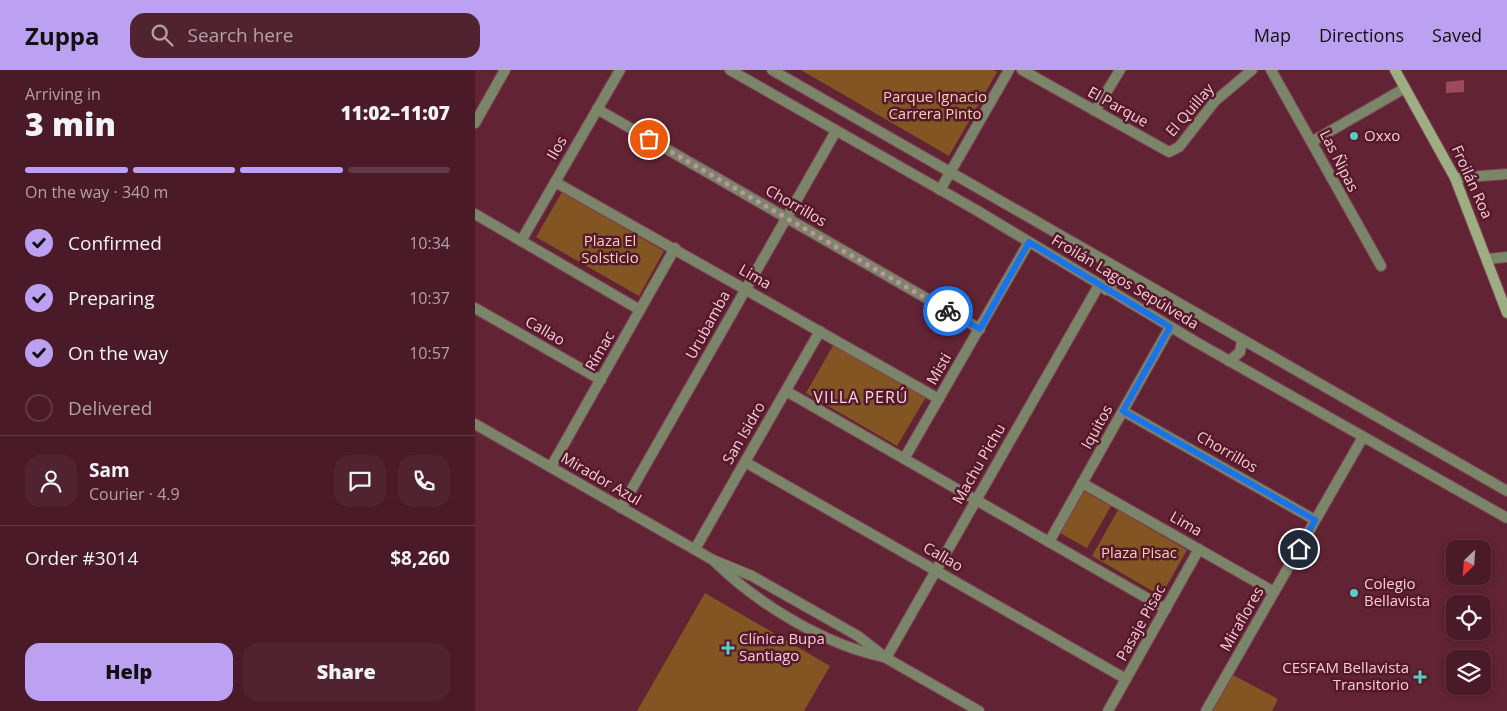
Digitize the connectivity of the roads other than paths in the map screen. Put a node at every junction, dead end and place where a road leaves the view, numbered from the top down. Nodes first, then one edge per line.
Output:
1 (505, 70) edge
2 (620, 70) edge
3 (729, 70) edge
4 (771, 70) edge
5 (1009, 70) edge
6 (1022, 70) edge
7 (1120, 70) edge
8 (1252, 70) edge
9 (1271, 70) edge
10 (1395, 70) edge
11 (1405, 88) junction
12 (597, 109) junction
13 (1095, 111) junction
14 (475, 123) edge
15 (836, 130) junction
16 (1313, 141) junction
17 (1174, 151) joint
18 (951, 172) junction
19 (1507, 174) edge
20 (1455, 178) junction
21 (555, 182) junction
22 (940, 190) junction
23 (475, 214) edge
24 (786, 218) junction
25 (521, 241) junction
26 (1029, 242) junction
27 (675, 248) junction
28 (1507, 257) edge
29 (1488, 259) junction
30 (1381, 266) dead end
31 (1123, 273) junction
32 (1102, 288) junction
33 (745, 289) junction
34 (475, 308) edge
35 (640, 310) junction
36 (1507, 312) edge
37 (1170, 327) junction
38 (980, 329) junction
39 (820, 331) junction
40 (1242, 340) junction
41 (1229, 361) junction
42 (601, 380) junction
43 (786, 391) junction
44 (939, 399) junction
45 (1123, 411) junction
46 (475, 424) edge
47 (1363, 437) junction
48 (904, 459) junction
49 (745, 462) junction
50 (551, 468) junction
51 (1083, 483) junction
52 (1507, 491) edge
53 (976, 500) junction
54 (621, 508) junction
55 (1507, 518) edge
56 (1315, 520) junction
57 (1049, 542) junction
58 (695, 549) junction
59 (1199, 549) junction
60 (713, 560) junction
61 (935, 570) junction
62 (1274, 592) junction
63 (1166, 609) junction
64 (886, 658) junction
65 (1126, 679) junction
66 (979, 711) edge
67 (1108, 711) edge
68 (1206, 711) edge

1 - 14 street
2 - 12 street, Ilos
3 - 15 street, Froilán Lagos Sepúlveda
4 - 18 street, Froilán Lagos Sepúlveda
5 - 18 street
6 - 13 street, El Parque
7 - 13 street
8 - 17 street, El Quillay
9 - 16 street, Las Ñipas
10 - 11 main road, Froilán Roa
11 - 16 street
11 - 20 main road, Froilán Roa
12 - 21 street, Ilos
12 - 24 street, Chorrillos
13 - 17 street, El Parque
15 - 22 street, Froilán Lagos Sepúlveda
15 - 24 street, Urubamba
16 - 30 street, Las Ñipas
18 - 22 street
18 - 31 street, Froilán Lagos Sepúlveda
19 - 20 street
20 - 29 main road, Froilán Roa
21 - 25 street, Ilos
21 - 27 street, Lima
22 - 26 street, Froilán Lagos Sepúlveda
23 - 25 street
24 - 33 street, Urubamba
24 - 38 street, Chorrillos
25 - 35 street
26 - 32 street, Froilán Lagos Sepúlveda
26 - 38 street, Misti
27 - 33 street, Lima
27 - 35 street, Rímac
28 - 29 street
29 - 36 main road, Froilán Roa
31 - 32 street, Machu Pichu
31 - 40 street, Froilán Lagos Sepúlveda
32 - 37 street, Froilán Lagos Sepúlveda
32 - 53 street, Machu Pichu
33 - 39 street, Lima
33 - 54 street, Urubamba
34 - 42 street, Callao
35 - 42 street, Rímac
37 - 41 street, Froilán Lagos Sepúlveda
37 - 45 street, Iquitos
38 - 44 street, Misti
39 - 43 street, San Isidro
39 - 44 street, Lima
40 - 41 street
40 - 52 street, Froilán Lagos Sepúlveda
41 - 47 street, Froilán Lagos Sepúlveda
42 - 50 street, Rímac
43 - 48 street
43 - 49 street, San Isidro
44 - 48 street, Misti
45 - 51 street, Iquitos
45 - 56 street, Chorrillos
46 - 50 street, Mirador Azul
47 - 55 street, Froilán Lagos Sepúlveda
47 - 56 street, Miraflores
48 - 53 street
49 - 58 street, San Isidro
49 - 61 street, Callao
50 - 54 street, Mirador Azul
51 - 57 street, Iquitos
51 - 59 street, Lima
53 - 57 street
53 - 61 street, Machu Pichu
54 - 58 street, Mirador Azul
56 - 62 street, Miraflores
57 - 63 street
58 - 60 street, Mirador Azul
59 - 62 street, Lima
59 - 63 street, Pasaje Pisac
60 - 64 street, Mirador Azul
60 - 64 street, Mirador Azul
61 - 64 street, Machu Pichu
61 - 65 street, Callao
62 - 68 street, Miraflores
63 - 65 street, Pasaje Pisac
64 - 66 street, Mirador Azul
65 - 67 street, Pasaje Pisac

